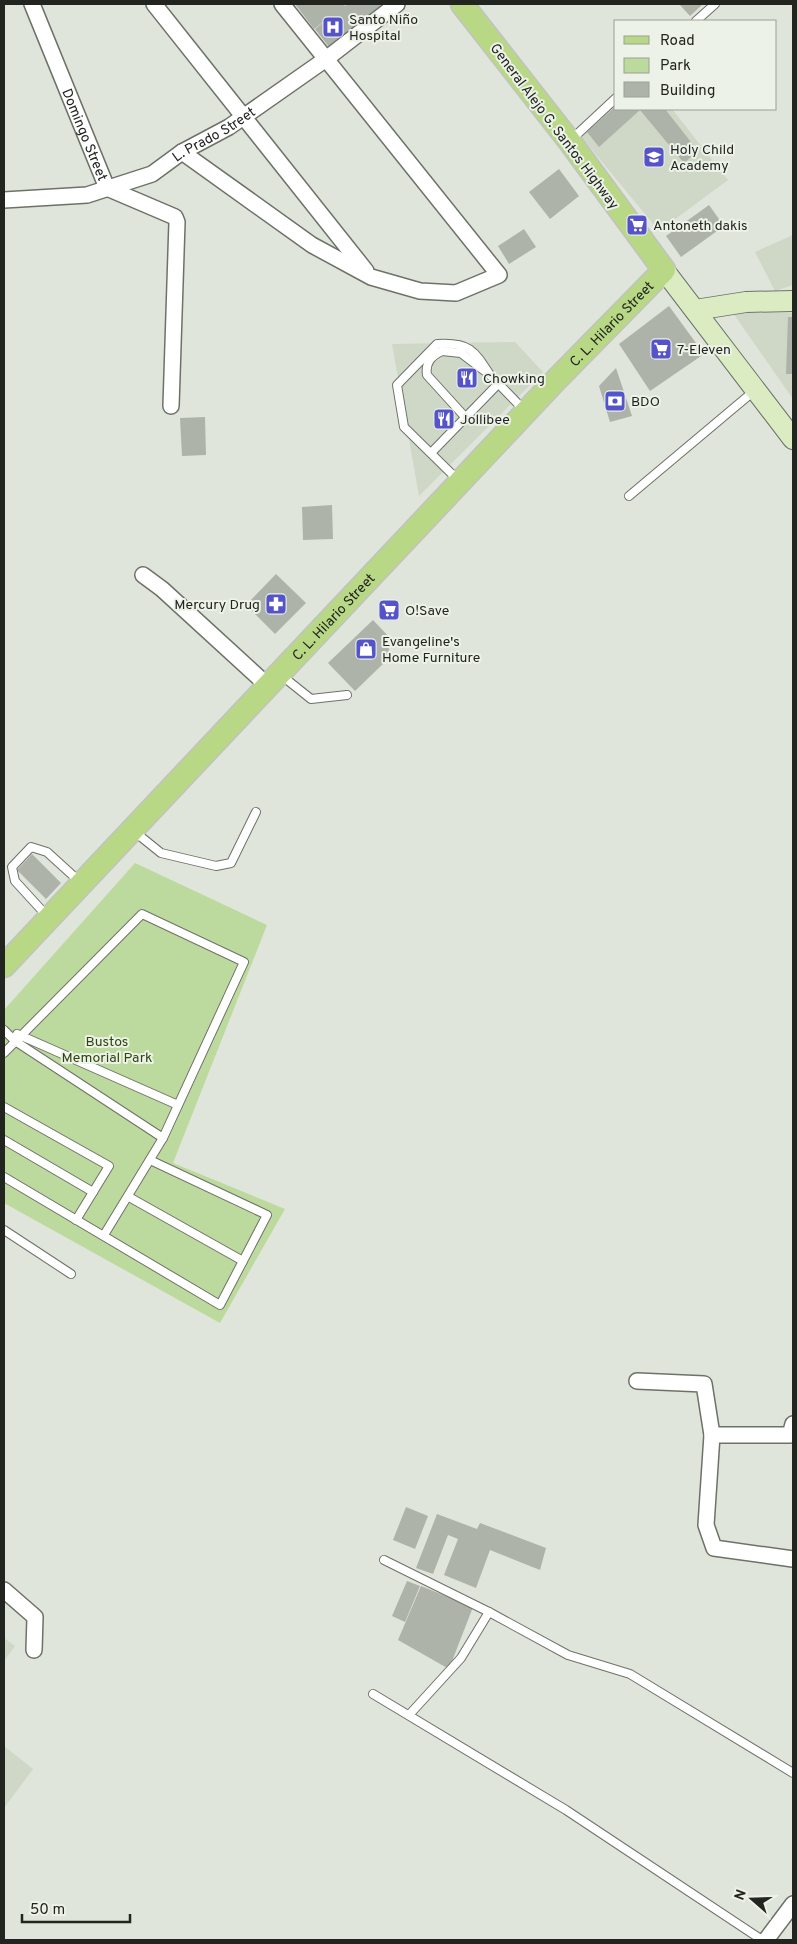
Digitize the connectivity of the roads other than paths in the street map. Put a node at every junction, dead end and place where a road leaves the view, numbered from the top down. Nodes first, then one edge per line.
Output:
1 (32, 4) edge
2 (154, 4) edge
3 (282, 4) edge
4 (397, 4) edge
5 (462, 4) edge
6 (714, 4) edge
7 (697, 20) edge
8 (326, 59) junction
9 (614, 100) edge
10 (242, 117) junction
11 (570, 142) junction
12 (182, 152) junction
13 (107, 188) junction
14 (4, 200) edge
15 (664, 270) junction
16 (371, 278) junction
17 (793, 301) edge
18 (695, 310) junction
19 (490, 375) junction
20 (498, 384) junction
21 (755, 390) junction
22 (171, 406) dead end
23 (527, 413) junction
24 (466, 418) junction
25 (793, 439) edge
26 (431, 454) junction
27 (462, 483) junction
28 (629, 496) dead end
29 (143, 575) dead end
30 (274, 680) junction
31 (347, 695) dead end
32 (256, 812) dead end
33 (131, 829) junction
34 (82, 883) junction
35 (49, 918) junction
36 (4, 966) edge
37 (4, 1029) edge
38 (18, 1038) junction
39 (4, 1053) edge
40 (178, 1105) junction
41 (4, 1107) edge
42 (163, 1138) junction
43 (4, 1140) edge
44 (150, 1160) junction
45 (4, 1177) edge
46 (93, 1192) junction
47 (128, 1197) junction
48 (76, 1220) junction
49 (4, 1230) edge
50 (104, 1235) junction
51 (242, 1261) junction
52 (71, 1274) dead end
53 (637, 1381) dead end
54 (793, 1424) edge
55 (712, 1435) junction
56 (793, 1559) edge
57 (384, 1560) dead end
58 (4, 1590) edge
59 (489, 1612) junction
60 (34, 1650) dead end
61 (374, 1694) dead end
62 (409, 1715) junction
63 (793, 1773) edge
64 (793, 1904) edge
65 (764, 1940) edge

1 - 13 street, Domingo Street
2 - 10 street
3 - 8 street
4 - 8 street, L. Prado Street
5 - 11 main road, General Alejo G. Santos Highway
6 - 7 lane
8 - 10 street, L. Prado Street
8 - 16 street
9 - 11 lane
10 - 12 street, L. Prado Street
10 - 16 street
11 - 15 main road, General Alejo G. Santos Highway
12 - 13 street, L. Prado Street
12 - 16 street
13 - 14 street, L. Prado Street
13 - 22 street, Domingo Street
15 - 18 main road, General Alejo G. Santos Highway
15 - 23 main road, C. L. Hilario Street
17 - 18 main road
18 - 21 main road, General Alejo G. Santos Highway
19 - 20 lane
19 - 24 lane
19 - 26 lane
20 - 23 lane
20 - 24 lane
21 - 25 main road, General Alejo G. Santos Highway
21 - 28 lane
23 - 27 main road, C. L. Hilario Street
24 - 26 lane
26 - 27 lane
27 - 30 main road, C. L. Hilario Street
29 - 30 street
30 - 31 lane
30 - 33 main road, C. L. Hilario Street
32 - 33 lane
33 - 34 main road, C. L. Hilario Street
34 - 35 main road, C. L. Hilario Street
34 - 35 lane
35 - 36 main road, C. L. Hilario Street
37 - 38 lane
38 - 39 lane
38 - 40 lane
38 - 40 lane
38 - 42 lane
40 - 42 lane
41 - 46 lane
42 - 44 lane
43 - 46 lane
44 - 47 lane
44 - 51 lane
45 - 48 lane
46 - 48 lane
47 - 50 lane
47 - 51 lane
48 - 50 lane
49 - 52 lane
50 - 51 lane
53 - 55 street
54 - 55 street
55 - 56 street
57 - 59 lane
58 - 60 street
59 - 62 lane
59 - 63 lane
61 - 62 lane
62 - 65 lane
64 - 65 street

